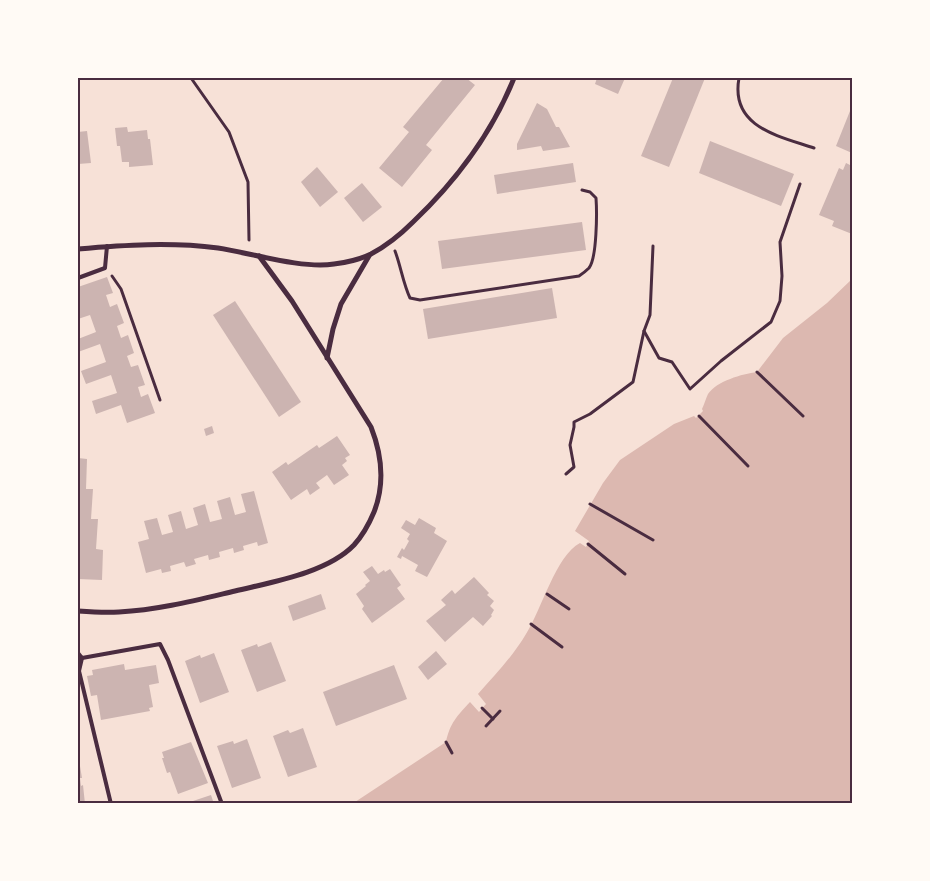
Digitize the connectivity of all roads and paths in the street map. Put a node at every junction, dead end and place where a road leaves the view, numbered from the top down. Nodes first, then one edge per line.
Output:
1 (191, 78) edge
2 (514, 78) edge
3 (739, 78) edge
4 (814, 148) dead end
5 (800, 184) dead end
6 (582, 190) dead end
7 (249, 240) dead end
8 (392, 241) junction
9 (107, 246) junction
10 (653, 246) dead end
11 (78, 249) edge
12 (369, 255) junction
13 (259, 256) junction
14 (105, 268) junction
15 (78, 278) edge
16 (644, 331) junction
17 (327, 358) junction
18 (757, 372) dead end
19 (160, 400) dead end
20 (699, 416) dead end
21 (804, 416) dead end
22 (748, 466) dead end
23 (566, 474) dead end
24 (590, 504) dead end
25 (654, 540) dead end
26 (588, 544) dead end
27 (625, 574) dead end
28 (547, 594) dead end
29 (569, 609) dead end
30 (78, 611) edge
31 (531, 624) dead end
32 (562, 646) dead end
33 (78, 653) edge
34 (82, 658) junction
35 (482, 708) dead end
36 (500, 711) dead end
37 (493, 719) junction
38 (486, 726) dead end
39 (446, 742) dead end
40 (452, 753) dead end
41 (111, 804) edge
42 (222, 804) edge

1 - 7 path
2 - 8 street
3 - 4 path
5 - 16 path
6 - 8 path
8 - 12 street
9 - 11 street
9 - 13 street
9 - 14 lane
10 - 16 path
12 - 13 street
12 - 17 street
13 - 17 street
14 - 15 lane
14 - 19 path
16 - 23 path
17 - 30 street
18 - 21 path
20 - 22 path
24 - 25 path
26 - 27 path
28 - 29 path
31 - 32 path
33 - 34 lane
34 - 41 lane
34 - 42 lane
35 - 37 path
36 - 37 path
37 - 38 path
39 - 40 path

